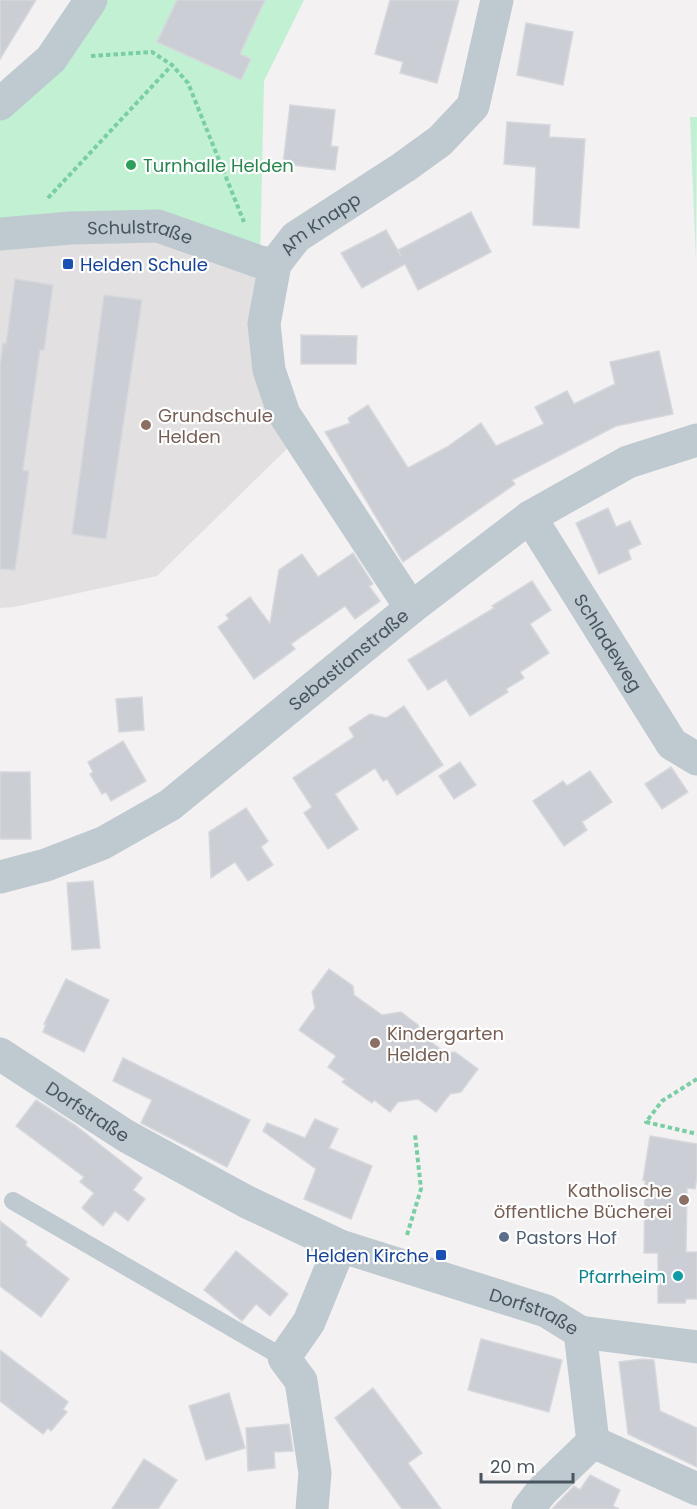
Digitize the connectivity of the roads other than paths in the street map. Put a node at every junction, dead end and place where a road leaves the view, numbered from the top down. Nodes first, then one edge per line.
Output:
1 (91, 0) edge
2 (497, 0) edge
3 (0, 104) edge
4 (8, 232) edge
5 (268, 263) junction
6 (697, 440) edge
7 (530, 517) junction
8 (411, 608) junction
9 (697, 759) edge
10 (0, 877) edge
11 (0, 1054) edge
12 (13, 1202) dead end
13 (340, 1246) junction
14 (580, 1332) junction
15 (697, 1347) edge
16 (284, 1358) junction
17 (593, 1442) junction
18 (697, 1489) edge
19 (312, 1509) edge
20 (528, 1509) edge

1 - 3 street
2 - 5 street, Am Knapp
4 - 5 street, Schulstraße
5 - 8 street, Am Knapp
6 - 7 street, Sebastianstraße
7 - 8 street, Sebastianstraße
7 - 9 street, Schladeweg
8 - 10 street, Sebastianstraße
11 - 13 street, Dorfstraße
12 - 16 lane
13 - 14 street, Dorfstraße
13 - 16 street
14 - 15 street
14 - 17 street, Dorfstraße
16 - 19 street
17 - 18 street
17 - 20 street

